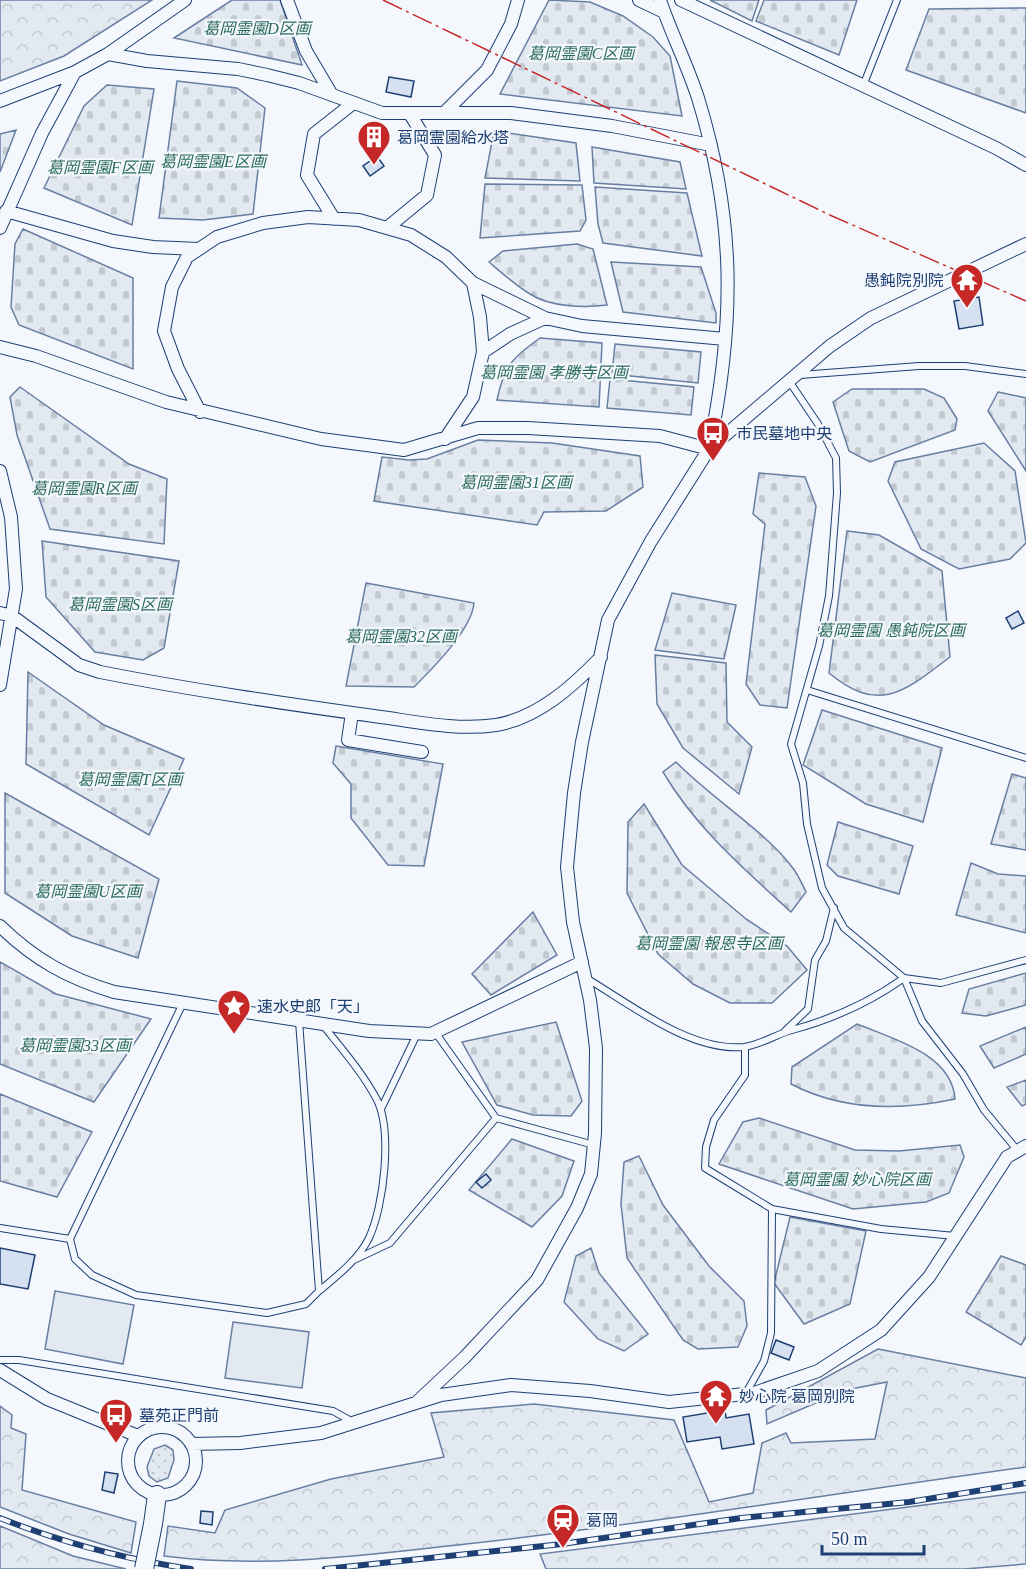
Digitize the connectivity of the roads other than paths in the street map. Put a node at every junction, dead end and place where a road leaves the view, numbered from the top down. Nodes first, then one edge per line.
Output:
1 (185, 0) edge
2 (287, 0) edge
3 (518, 0) edge
4 (639, 0) edge
5 (681, 0) edge
6 (897, 0) edge
7 (662, 6) edge
8 (108, 54) junction
9 (75, 72) junction
10 (862, 87) junction
11 (332, 95) junction
12 (0, 101) edge
13 (352, 104) junction
14 (444, 113) junction
15 (410, 114) junction
16 (711, 145) junction
17 (1026, 165) edge
18 (6, 211) junction
19 (334, 219) junction
20 (0, 228) edge
21 (387, 228) junction
22 (1026, 244) edge
23 (198, 249) junction
24 (473, 283) junction
25 (545, 318) junction
26 (725, 339) junction
27 (0, 347) edge
28 (483, 352) junction
29 (1026, 374) edge
30 (793, 378) junction
31 (200, 412) junction
32 (446, 439) junction
33 (709, 449) junction
34 (0, 471) edge
35 (6, 614) edge
36 (601, 657) junction
37 (0, 685) edge
38 (807, 690) junction
39 (352, 713) junction
40 (422, 752) dead end
41 (1026, 758) edge
42 (834, 908) junction
43 (0, 926) edge
44 (1026, 960) edge
45 (582, 962) junction
46 (585, 978) junction
47 (904, 978) junction
48 (183, 1003) junction
49 (299, 1020) junction
50 (322, 1024) junction
51 (785, 1031) junction
52 (435, 1032) junction
53 (417, 1034) junction
54 (745, 1047) junction
55 (381, 1109) junction
56 (496, 1118) junction
57 (594, 1145) junction
58 (1022, 1148) edge
59 (772, 1209) junction
60 (0, 1228) edge
61 (955, 1236) junction
62 (70, 1239) junction
63 (353, 1260) junction
64 (319, 1291) junction
65 (0, 1360) edge
66 (0, 1370) edge
67 (746, 1393) junction
68 (417, 1402) junction
69 (353, 1422) junction
70 (138, 1436) junction
71 (191, 1444) junction
72 (158, 1495) junction
73 (144, 1569) edge

1 - 8 street
2 - 11 street
3 - 14 street
4 - 7 street
5 - 10 street
6 - 10 lane
7 - 16 street
8 - 9 street
8 - 11 street
9 - 12 street
9 - 18 street
10 - 17 street
11 - 13 street
13 - 15 street
13 - 19 street
14 - 15 street
14 - 16 street
15 - 21 street
16 - 26 street
18 - 20 street
18 - 23 street
19 - 21 street
19 - 23 street
21 - 24 street
22 - 30 street
23 - 31 street
24 - 25 street
24 - 28 street
25 - 26 street
25 - 28 street
26 - 33 street
27 - 31 street
28 - 32 street
29 - 30 lane
30 - 33 street
30 - 38 lane
31 - 32 street
32 - 33 street
33 - 36 street
34 - 35 street
35 - 37 street
35 - 39 street
36 - 39 street
36 - 45 street
38 - 41 lane
38 - 42 lane
39 - 40 street
42 - 47 lane
42 - 51 lane
43 - 48 street
44 - 47 lane
45 - 46 street
45 - 52 street
46 - 54 lane
46 - 57 street
47 - 51 lane
47 - 58 lane
48 - 49 street
48 - 62 lane
49 - 50 street
49 - 64 lane
50 - 53 street
50 - 55 lane
51 - 54 lane
52 - 53 street
52 - 56 lane
53 - 55 lane
54 - 59 lane
55 - 63 lane
56 - 57 lane
56 - 63 lane
57 - 68 street
58 - 61 street
59 - 61 lane
59 - 67 lane
60 - 62 lane
61 - 67 street
62 - 64 lane
63 - 64 lane
65 - 69 lane
66 - 70 street
67 - 68 street
68 - 69 street
69 - 71 street
70 - 71 street
70 - 72 street
71 - 72 street
72 - 73 street, bridge

